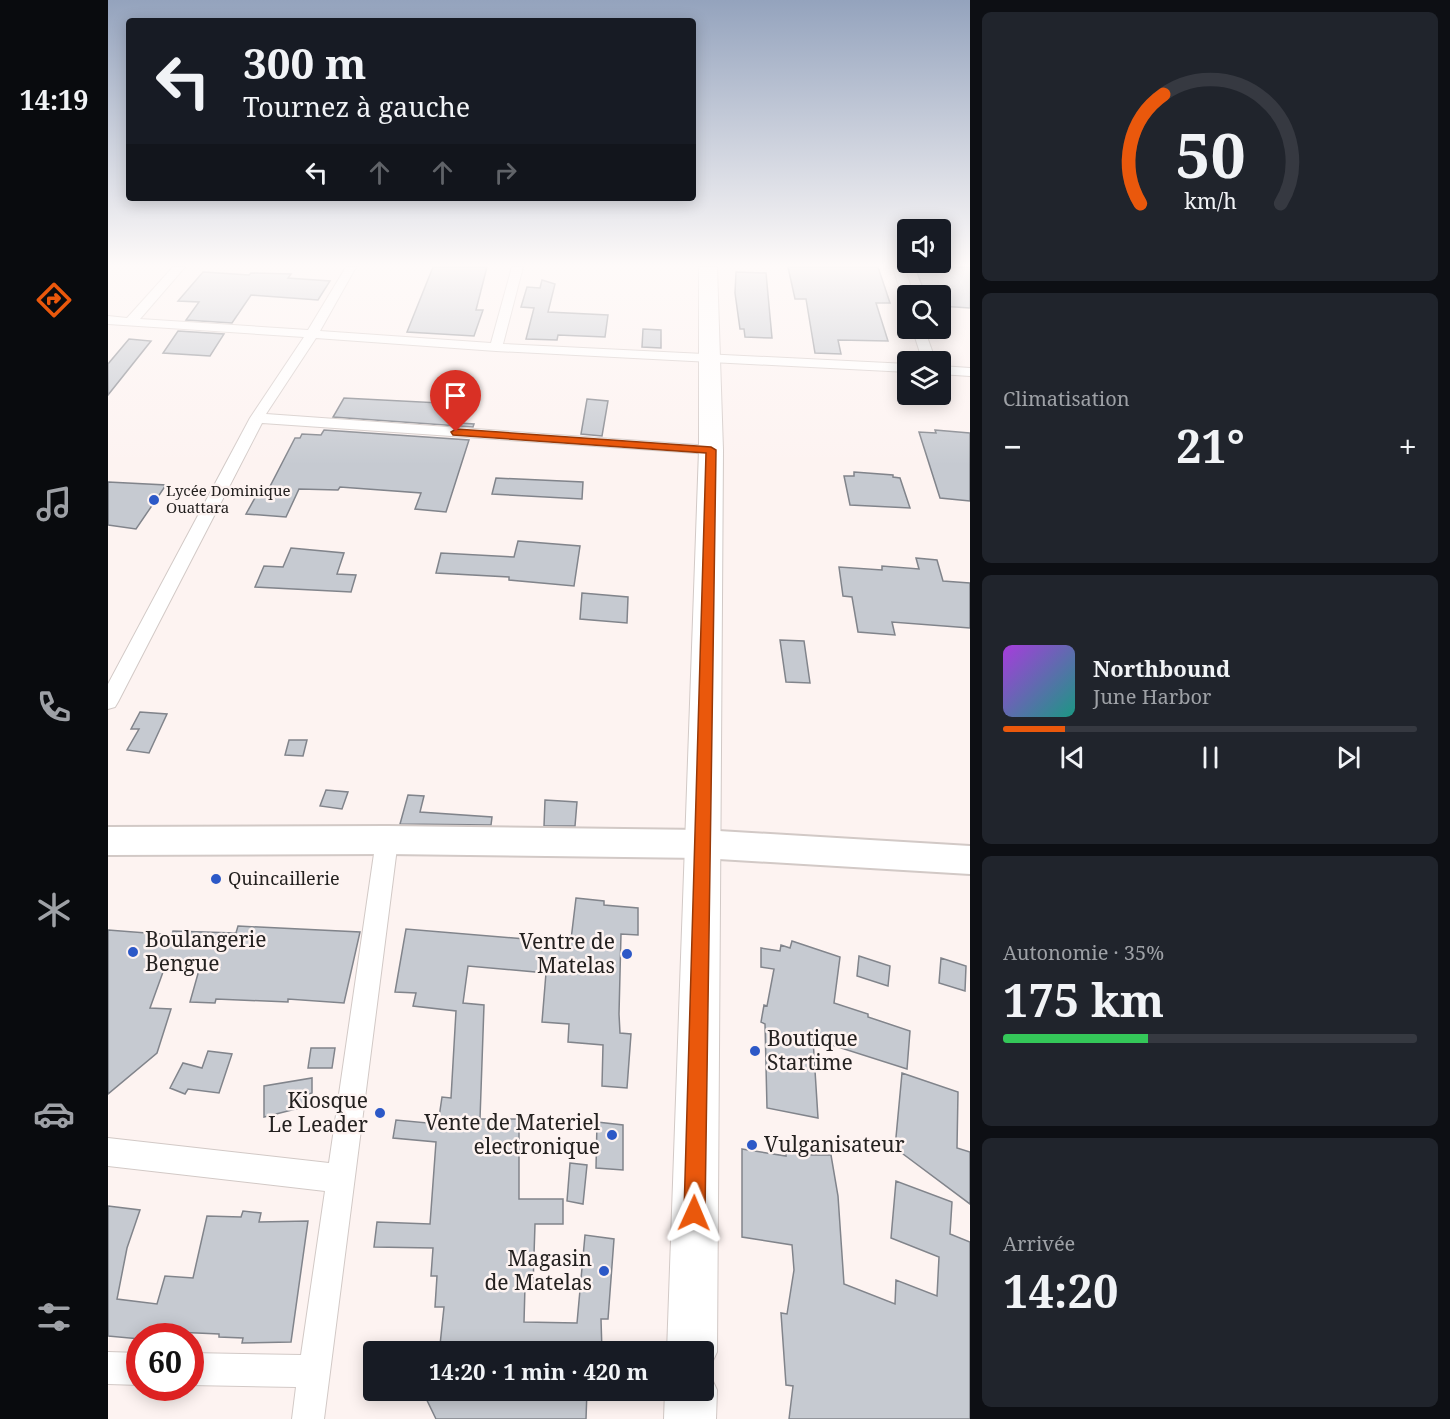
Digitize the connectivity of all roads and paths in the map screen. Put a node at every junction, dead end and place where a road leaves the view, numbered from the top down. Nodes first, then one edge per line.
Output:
1 (301, 333) edge
2 (500, 333) edge
3 (709, 333) edge
4 (312, 334) junction
5 (496, 347) junction
6 (710, 358) junction
7 (897, 367) edge
8 (951, 371) edge
9 (970, 372) edge
10 (257, 418) junction
11 (711, 450) junction
12 (108, 702) edge
13 (387, 840) junction
14 (108, 841) edge
15 (702, 844) junction
16 (970, 860) edge
17 (108, 1152) edge
18 (340, 1179) junction
19 (692, 1341) edge
20 (108, 1368) edge
21 (126, 1369) edge
22 (204, 1369) edge
23 (315, 1371) junction
24 (691, 1401) edge
25 (309, 1419) edge
26 (690, 1419) edge

1 - 4 street
2 - 5 street
3 - 6 main road
4 - 5 street
4 - 10 street
5 - 6 street
6 - 7 street
6 - 11 main road
8 - 9 street
10 - 11 street
10 - 12 street
11 - 15 main road
13 - 14 street
13 - 15 street
13 - 18 street
15 - 16 street
15 - 19 main road
17 - 18 street
18 - 23 street
20 - 21 street
22 - 23 street
23 - 25 street
24 - 26 main road

